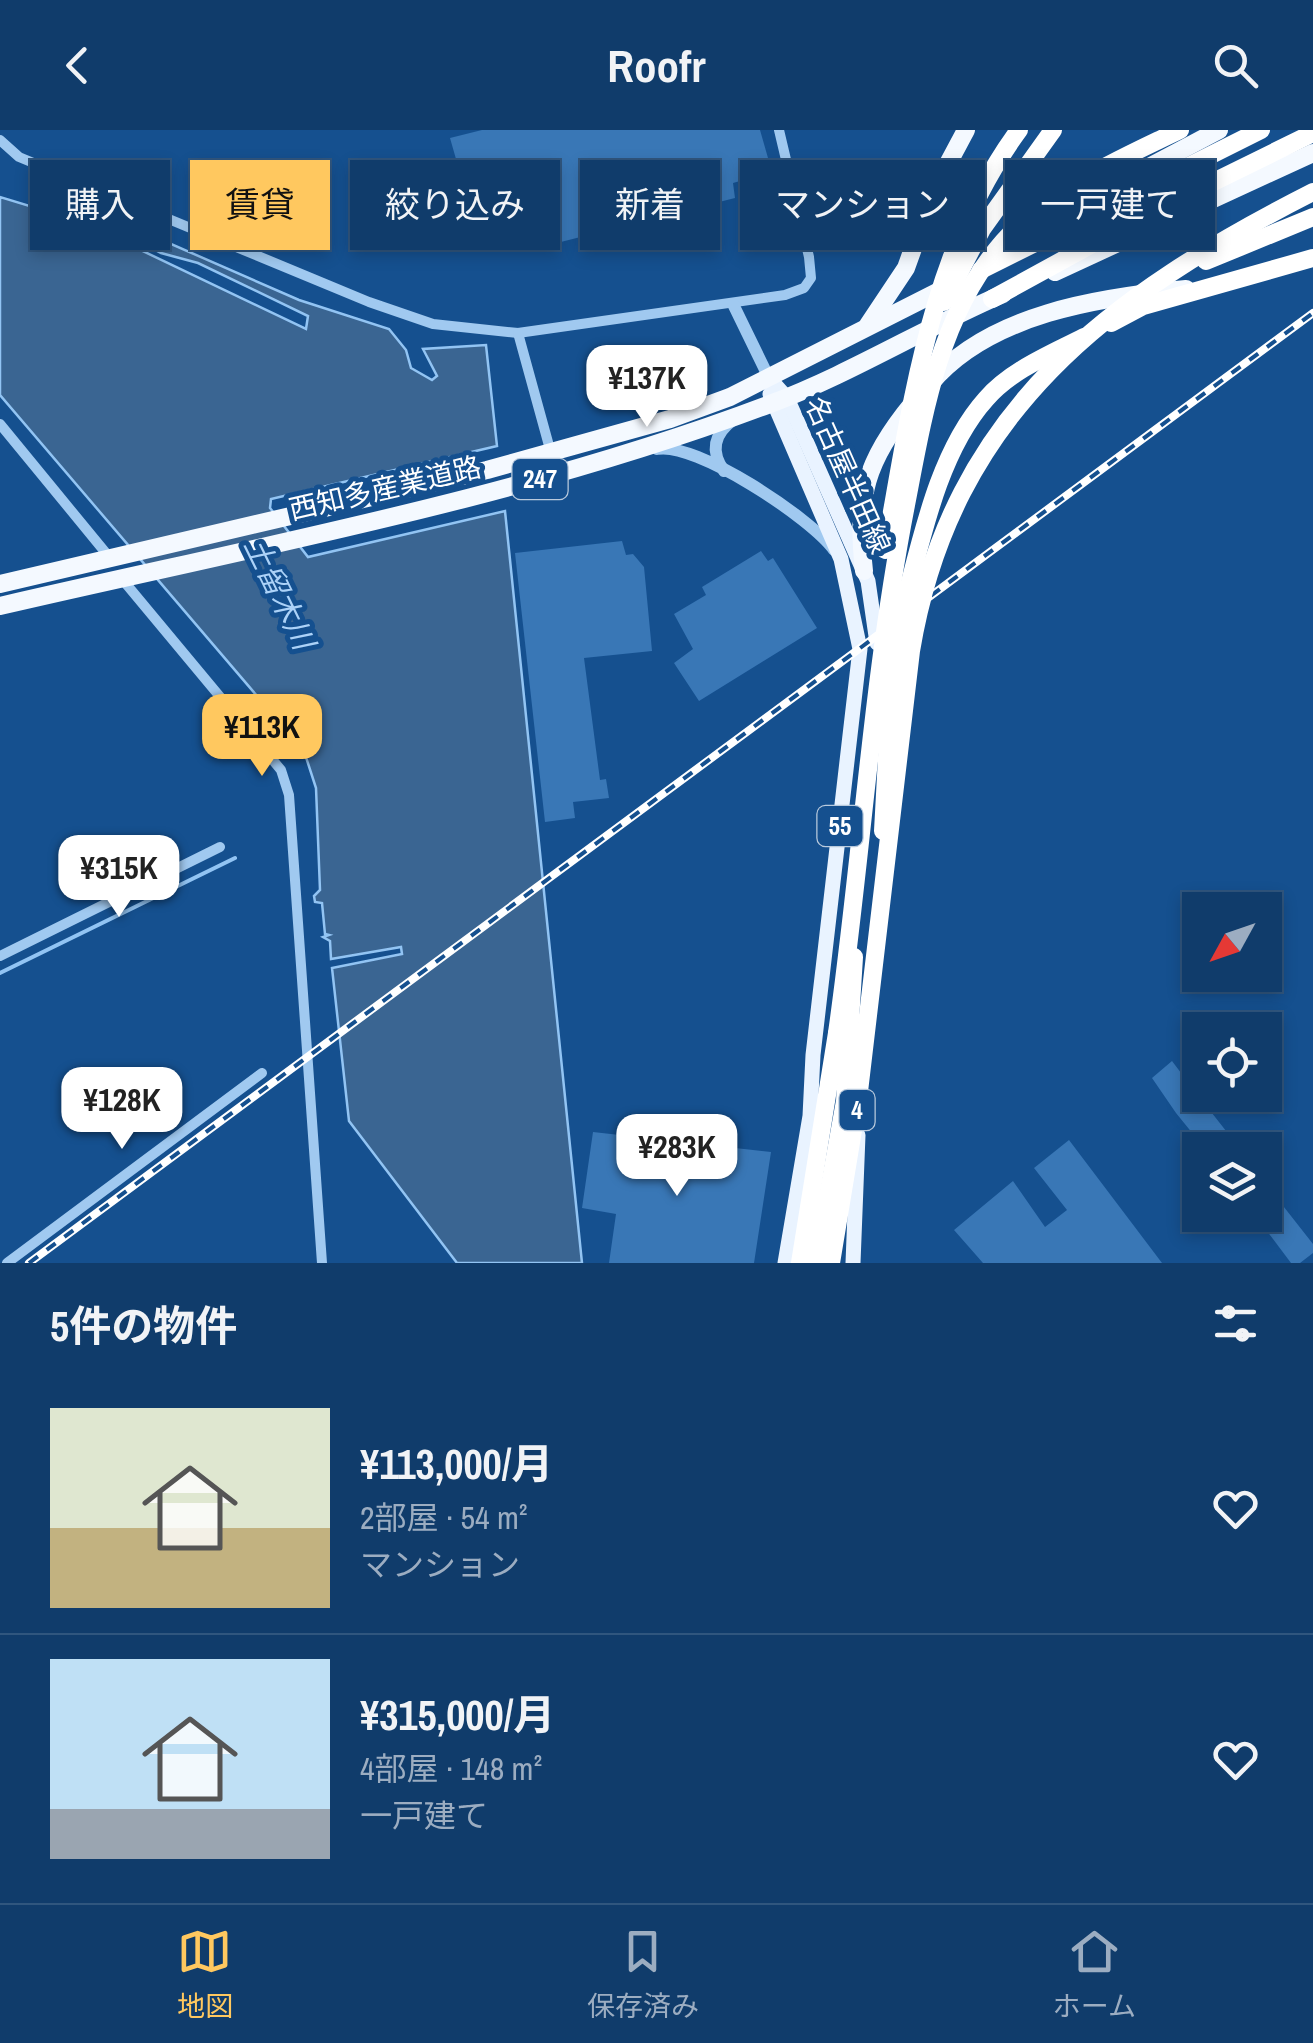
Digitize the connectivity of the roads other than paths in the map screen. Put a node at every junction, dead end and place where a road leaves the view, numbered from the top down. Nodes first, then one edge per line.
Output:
1 (779, 130) edge
2 (966, 130) edge
3 (1019, 130) edge
4 (1053, 130) edge
5 (1180, 130) edge
6 (1219, 130) edge
7 (1261, 130) edge
8 (1313, 133) edge
9 (0, 140) edge
10 (1313, 154) edge
11 (1313, 192) edge
12 (1313, 217) edge
13 (1313, 258) edge
14 (976, 272) junction
15 (1211, 286) junction
16 (992, 298) junction
17 (733, 304) junction
18 (865, 330) junction
19 (518, 333) junction
20 (927, 344) junction
21 (1075, 345) junction
22 (769, 378) junction
23 (779, 401) junction
24 (739, 416) junction
25 (0, 424) edge
26 (551, 453) junction
27 (726, 472) junction
28 (558, 474) junction
29 (812, 494) junction
30 (789, 512) junction
31 (114, 557) junction
32 (841, 559) junction
33 (864, 572) junction
34 (127, 576) junction
35 (0, 584) edge
36 (0, 606) edge
37 (220, 847) dead end
38 (858, 893) junction
39 (882, 894) junction
40 (0, 956) edge
41 (837, 1032) junction
42 (262, 1072) dead end
43 (7, 1263) edge
44 (322, 1263) edge
45 (785, 1263) edge
46 (800, 1263) edge
47 (816, 1263) edge
48 (831, 1263) edge
49 (853, 1263) edge

1 - 17 street
2 - 18 highway
3 - 20 highway, bridge
4 - 20 highway, bridge
5 - 41 highway, bridge
6 - 14 highway, 西知多産業道路 / 247
7 - 14 highway, 西知多産業道路 / 247
8 - 16 highway, 西知多産業道路 / 247
9 - 19 street
10 - 16 highway, 西知多産業道路 / 247
11 - 21 highway, bridge
12 - 21 highway, bridge
13 - 15 highway
14 - 18 highway, 西知多産業道路 / 247
15 - 33 highway
15 - 39 highway, bridge
16 - 23 highway, 西知多産業道路 / 247
17 - 19 street
17 - 22 street
18 - 22 highway, 西知多産業道路 / 247
19 - 26 street
20 - 41 highway, bridge
21 - 39 highway, bridge
22 - 23 main road, 名古屋半田線 / 55
22 - 26 highway, 西知多産業道路 / 247
23 - 24 highway, 西知多産業道路 / 247
23 - 29 main road, 名古屋半田線 / 55
23 - 33 main road, 名古屋半田線 / 55
24 - 27 street
24 - 28 highway, 西知多産業道路 / 247
25 - 31 street
26 - 31 highway, 西知多産業道路 / 247
27 - 28 street
27 - 30 street
28 - 34 highway, 西知多産業道路 / 247
29 - 30 street
29 - 32 main road, 名古屋半田線 / 55
30 - 32 street
31 - 35 highway, 西知多産業道路 / 247
32 - 45 main road, 名古屋半田線 / 55
33 - 38 main road, 名古屋半田線 / 55
34 - 36 highway, 西知多産業道路 / 247
34 - 44 street
37 - 40 street
38 - 47 highway
38 - 49 main road, 名古屋半田線 / 55
39 - 48 highway, 4, bridge
41 - 46 highway, 4
42 - 43 street

